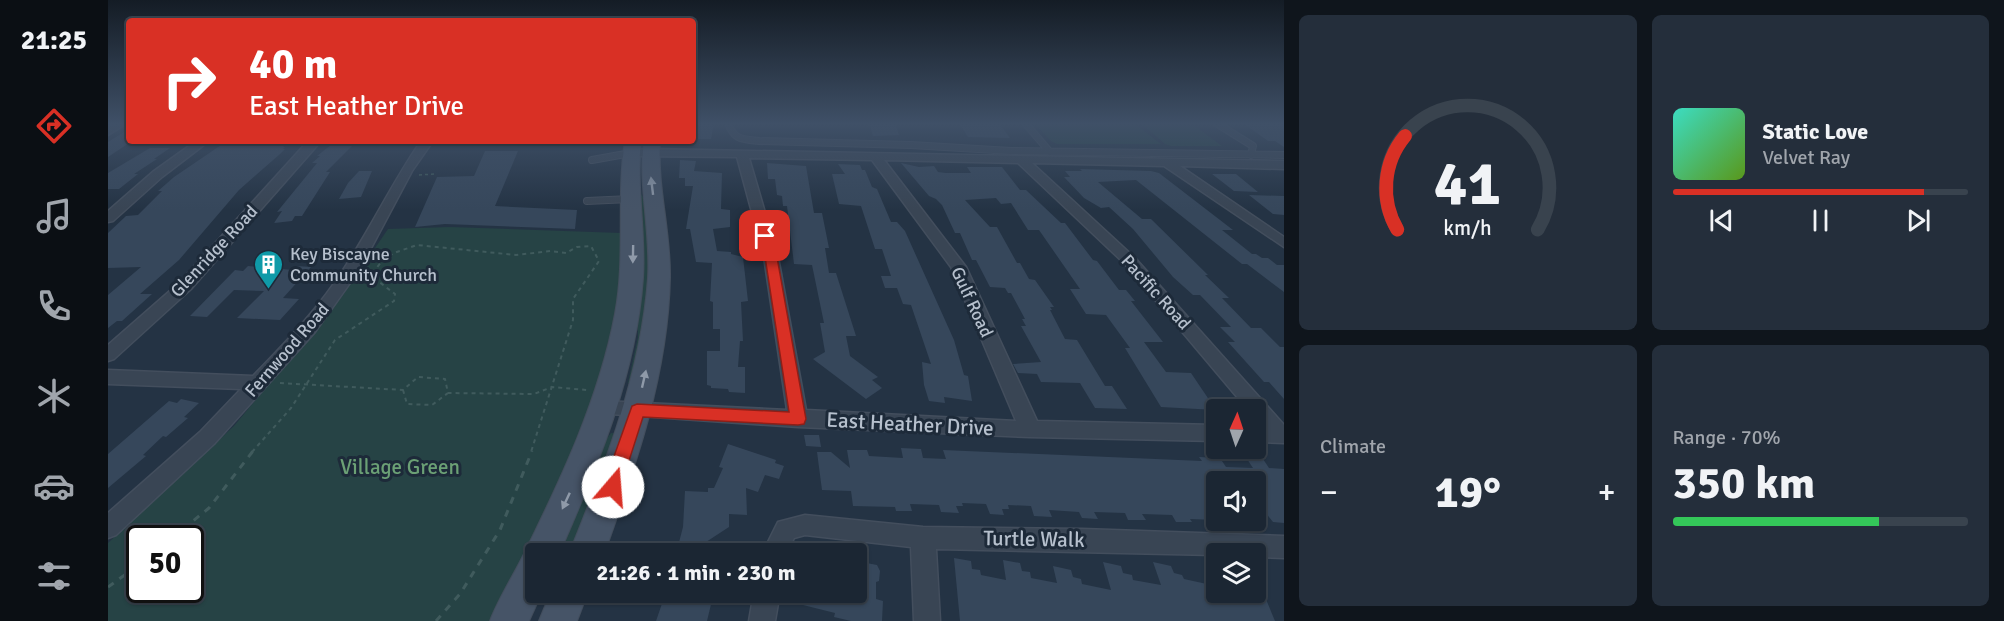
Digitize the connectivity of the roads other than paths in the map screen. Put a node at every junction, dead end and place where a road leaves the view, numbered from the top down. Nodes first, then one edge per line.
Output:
1 (188, 152) edge
2 (303, 152) edge
3 (419, 152) edge
4 (618, 152) edge
5 (636, 152) edge
6 (640, 152) edge
7 (715, 152) edge
8 (1050, 152) edge
9 (1252, 152) edge
10 (742, 154) junction
11 (1251, 155) junction
12 (1284, 155) edge
13 (875, 156) junction
14 (1020, 159) junction
15 (592, 160) dead end
16 (1166, 162) junction
17 (1284, 165) edge
18 (630, 199) junction
19 (587, 201) dead end
20 (108, 218) edge
21 (1284, 243) edge
22 (108, 355) edge
23 (108, 377) edge
24 (270, 383) junction
25 (606, 399) junction
26 (637, 410) junction
27 (798, 419) junction
28 (1030, 429) junction
29 (1206, 433) edge
30 (1266, 434) edge
31 (1282, 435) edge
32 (108, 528) edge
33 (923, 538) junction
34 (547, 543) edge
35 (590, 543) edge
36 (779, 543) edge
37 (1284, 547) edge
38 (525, 588) edge
39 (565, 603) edge
40 (765, 603) edge
41 (509, 621) edge
42 (558, 621) edge
43 (762, 621) edge
44 (927, 621) edge

1 - 20 street
2 - 22 street, Glenridge Road
3 - 24 street, Fernwood Road
4 - 15 lane
5 - 18 main road
26 -> 6 main road
7 - 10 street
8 - 11 lane
9 - 11 lane
10 - 13 street
10 - 27 street
11 - 12 lane
13 - 14 street
13 - 28 street, Gulf Road
14 - 16 street
14 - 31 street, Pacific Road
16 - 17 street
16 - 21 street
18 - 19 lane
18 -> 25 main road
23 - 24 street
24 - 32 street, Fernwood Road
25 - 26 street, East Heather Drive
25 -> 34 main road
26 - 27 street, East Heather Drive
26 - 35 main road
27 - 28 street, East Heather Drive
28 - 29 street, East Heather Drive
30 - 31 street
33 - 36 street, Turtle Walk
33 - 37 street, Turtle Walk
33 - 44 street
38 - 41 main road
39 - 42 main road
40 - 43 street

